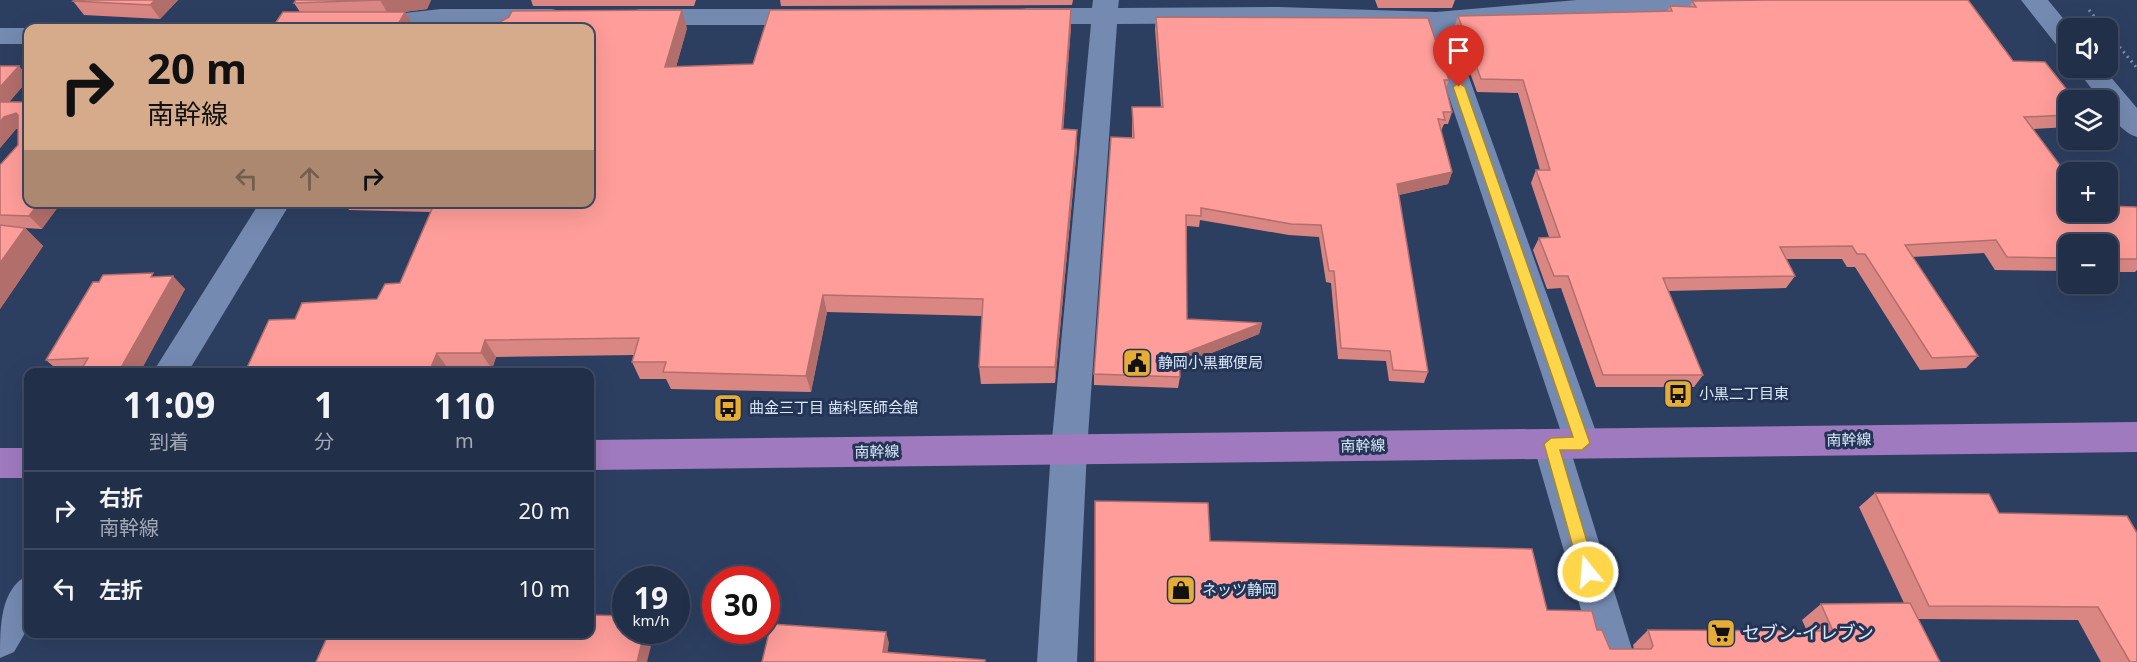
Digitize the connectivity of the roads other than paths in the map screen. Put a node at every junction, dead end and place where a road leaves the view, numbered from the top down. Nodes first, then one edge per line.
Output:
1 (1804, 0) edge
2 (2034, 0) edge
3 (1105, 8) edge
4 (832, 16) edge
5 (998, 16) edge
6 (571, 17) edge
7 (618, 17) edge
8 (1436, 20) junction
9 (399, 24) edge
10 (2058, 30) edge
11 (0, 36) edge
12 (24, 36) edge
13 (2097, 78) edge
14 (2137, 127) edge
15 (273, 207) edge
16 (172, 368) edge
17 (2137, 437) edge
18 (1567, 444) junction
19 (1069, 450) junction
20 (594, 455) edge
21 (0, 463) edge
22 (24, 463) edge
23 (24, 600) edge
24 (0, 639) edge
25 (1057, 662) edge
26 (1616, 662) edge

1 - 8 street
2 - 10 street
3 - 5 street
3 - 8 street
3 - 19 street
4 - 7 street
6 - 9 street
8 - 18 street
11 - 12 street
13 - 14 street
15 - 16 street
17 - 18 main road, 南幹線
18 - 19 main road, 南幹線
18 - 26 street
19 - 20 main road, 南幹線
19 - 25 street
21 - 22 main road
23 - 24 street

